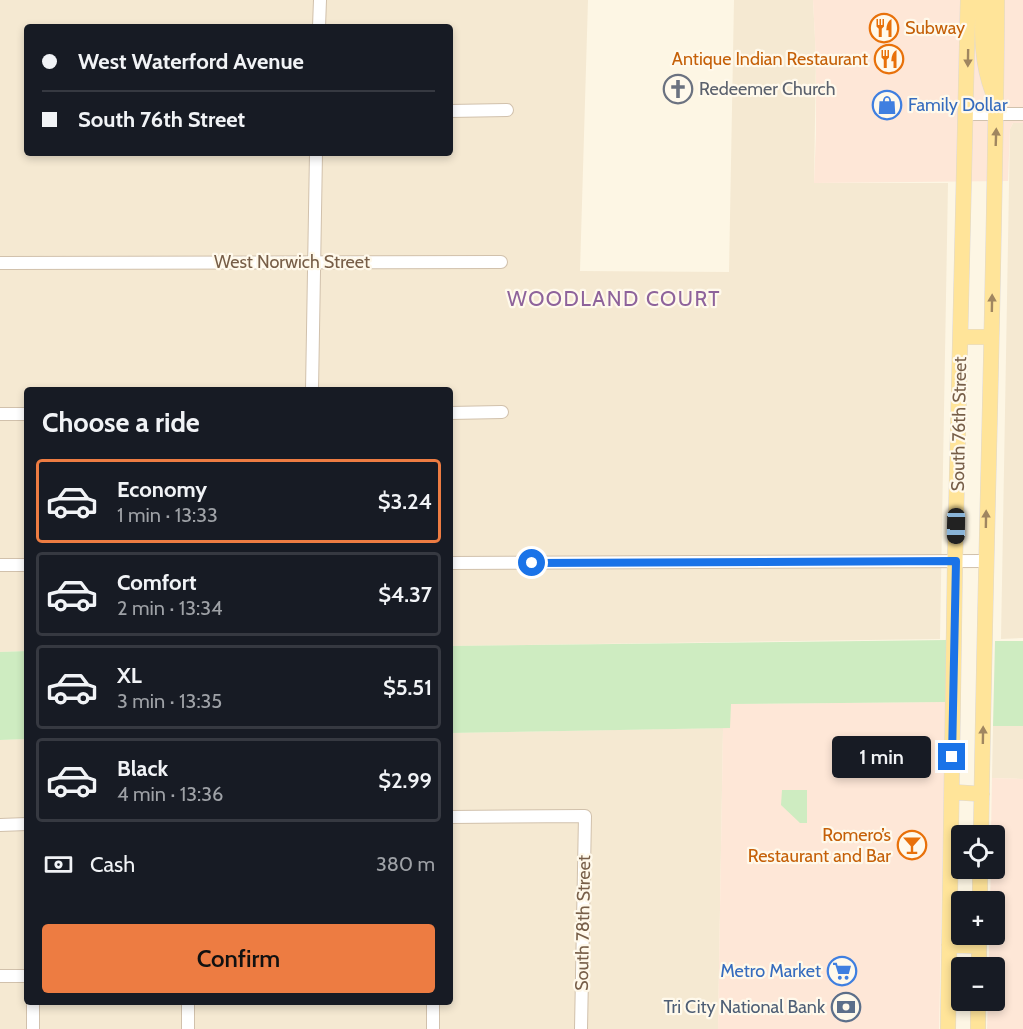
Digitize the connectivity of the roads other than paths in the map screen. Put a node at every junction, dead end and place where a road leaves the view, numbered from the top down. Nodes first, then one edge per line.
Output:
1 (320, 0) edge
2 (968, 0) edge
3 (983, 0) edge
4 (997, 0) edge
5 (319, 24) edge
6 (997, 108) junction
7 (507, 110) dead end
8 (453, 111) edge
9 (967, 114) junction
10 (1023, 114) edge
11 (316, 156) edge
12 (314, 262) junction
13 (501, 262) dead end
14 (0, 263) edge
15 (961, 337) junction
16 (991, 337) junction
17 (312, 387) edge
18 (453, 412) edge
19 (502, 412) dead end
20 (0, 414) edge
21 (24, 414) edge
22 (956, 561) junction
23 (985, 561) junction
24 (453, 563) edge
25 (0, 565) edge
26 (24, 565) edge
27 (952, 792) junction
28 (982, 794) junction
29 (453, 817) edge
30 (24, 824) edge
31 (0, 825) edge
32 (981, 825) edge
33 (950, 945) joint
34 (0, 976) edge
35 (24, 976) edge
36 (33, 1005) edge
37 (188, 1005) edge
38 (433, 1005) edge
39 (978, 1011) edge
40 (33, 1029) edge
41 (188, 1029) edge
42 (433, 1029) edge
43 (581, 1029) edge
44 (948, 1029) edge
45 (978, 1029) edge

1 - 5 street
2 -> 9 main road, South 76th Street
3 - 6 main road
4 - 6 main road, South 76th Street
6 - 9 street
6 - 10 street
16 -> 6 main road, South 76th Street
7 - 8 street
9 - 15 main road, South 76th Street
11 - 12 street
12 - 13 street, West Norwich Street
12 - 14 street, West Norwich Street
12 - 17 street
15 - 16 main road
15 - 22 main road, South 76th Street
23 -> 16 main road, South 76th Street
18 - 19 street
20 - 21 street
22 - 23 street
22 - 24 street
22 - 27 main road, South 76th Street
28 -> 23 main road, South 76th Street
25 - 26 street
27 - 28 main road
27 - 33 main road, South 76th Street
28 - 32 main road, South 76th Street
29 - 43 street, South 78th Street
30 - 31 street
33 - 44 main road, South 76th Street
34 - 35 street
36 - 40 street
37 - 41 street
38 - 42 street
39 - 45 main road

